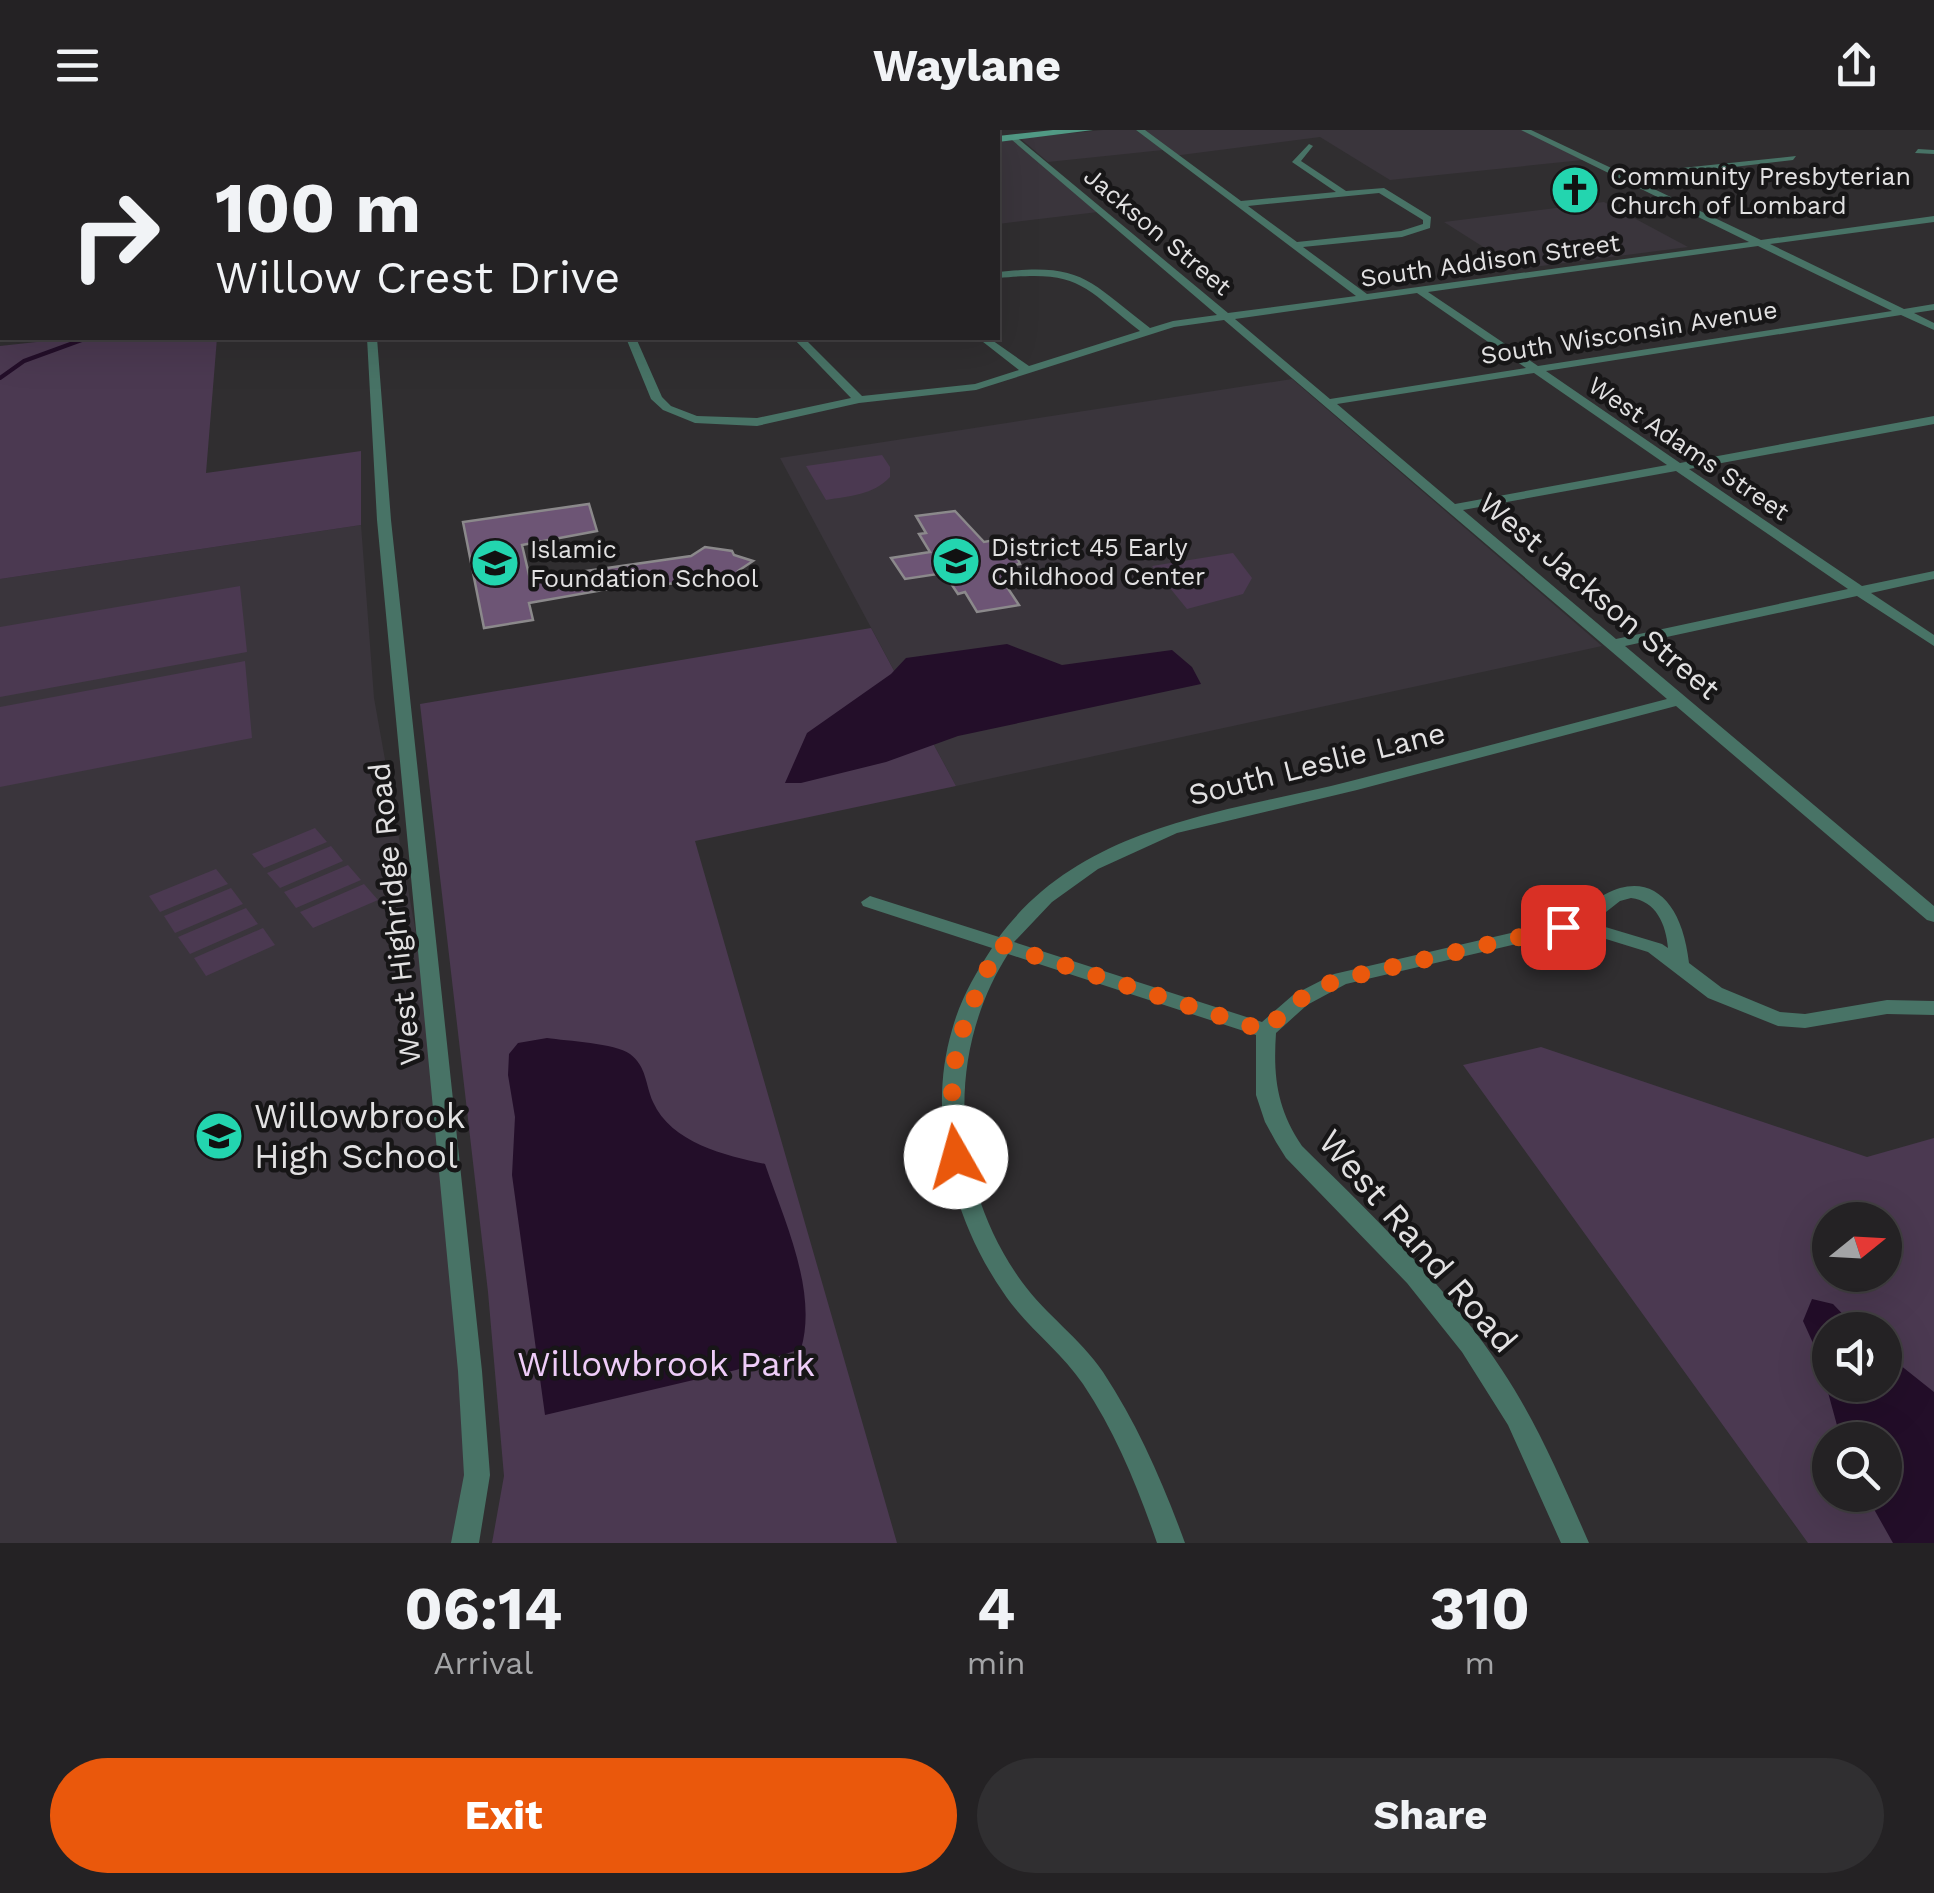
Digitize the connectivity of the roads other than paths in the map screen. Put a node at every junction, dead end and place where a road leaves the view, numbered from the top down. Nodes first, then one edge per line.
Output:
1 (1087, 130) edge
2 (1140, 130) edge
3 (1525, 130) edge
4 (1018, 133) edge
5 (1309, 146) dead end
6 (1918, 151) dead end
7 (1934, 152) edge
8 (1794, 158) dead end
9 (1623, 178) junction
10 (1345, 194) junction
11 (1240, 204) junction
12 (1934, 219) edge
13 (1757, 242) junction
14 (1295, 245) junction
15 (1000, 275) edge
16 (1419, 290) junction
17 (1366, 298) junction
18 (1934, 307) edge
19 (1902, 312) junction
20 (1230, 317) junction
21 (1934, 327) edge
22 (1147, 331) junction
23 (372, 340) edge
24 (632, 340) edge
25 (800, 340) edge
26 (986, 340) edge
27 (1024, 369) junction
28 (1535, 370) junction
29 (859, 400) junction
30 (1330, 402) junction
31 (1934, 420) edge
32 (1678, 467) junction
33 (1453, 508) junction
34 (1934, 575) edge
35 (1859, 591) junction
36 (1934, 642) edge
37 (1614, 644) junction
38 (1680, 700) junction
39 (870, 902) dead end
40 (1934, 916) edge
41 (1577, 928) junction
42 (999, 944) junction
43 (1679, 964) junction
44 (1934, 1008) edge
45 (1266, 1031) junction
46 (466, 1543) edge
47 (1171, 1543) edge
48 (1575, 1543) edge

1 - 4 street
2 - 11 street
3 - 9 street
4 - 20 street, Jackson Street
5 - 10 street
6 - 7 street
8 - 9 street
9 - 13 street
10 - 11 street
10 - 14 street
11 - 14 street
12 - 13 street, South Addison Street
13 - 16 street, South Addison Street
13 - 19 street
14 - 17 street
15 - 22 street
16 - 17 street, South Addison Street
16 - 28 street, West Adams Street
17 - 20 street, South Addison Street
18 - 19 street, South Wisconsin Avenue
19 - 21 street
19 - 28 street, South Wisconsin Avenue
20 - 22 street, South Addison Street
20 - 30 street, West Jackson Street
22 - 27 street, South Addison Street
23 - 46 street, West Highridge Road
24 - 29 street, South Addison Street
25 - 29 street
26 - 27 street
27 - 29 street, South Addison Street
28 - 30 street, South Wisconsin Avenue
28 - 32 street, West Adams Street
30 - 33 street, West Jackson Street
31 - 32 street
32 - 33 street
32 - 35 street, West Adams Street
33 - 37 street, West Jackson Street
34 - 35 street
35 - 36 street, West Adams Street
35 - 37 street
37 - 38 street, West Jackson Street
38 - 40 street, West Jackson Street
38 - 42 street, South Leslie Lane
39 - 42 street
41 - 43 street
41 - 43 street
41 - 45 street
42 - 45 street
42 - 47 street
43 - 44 street
45 - 48 street, West Rand Road

